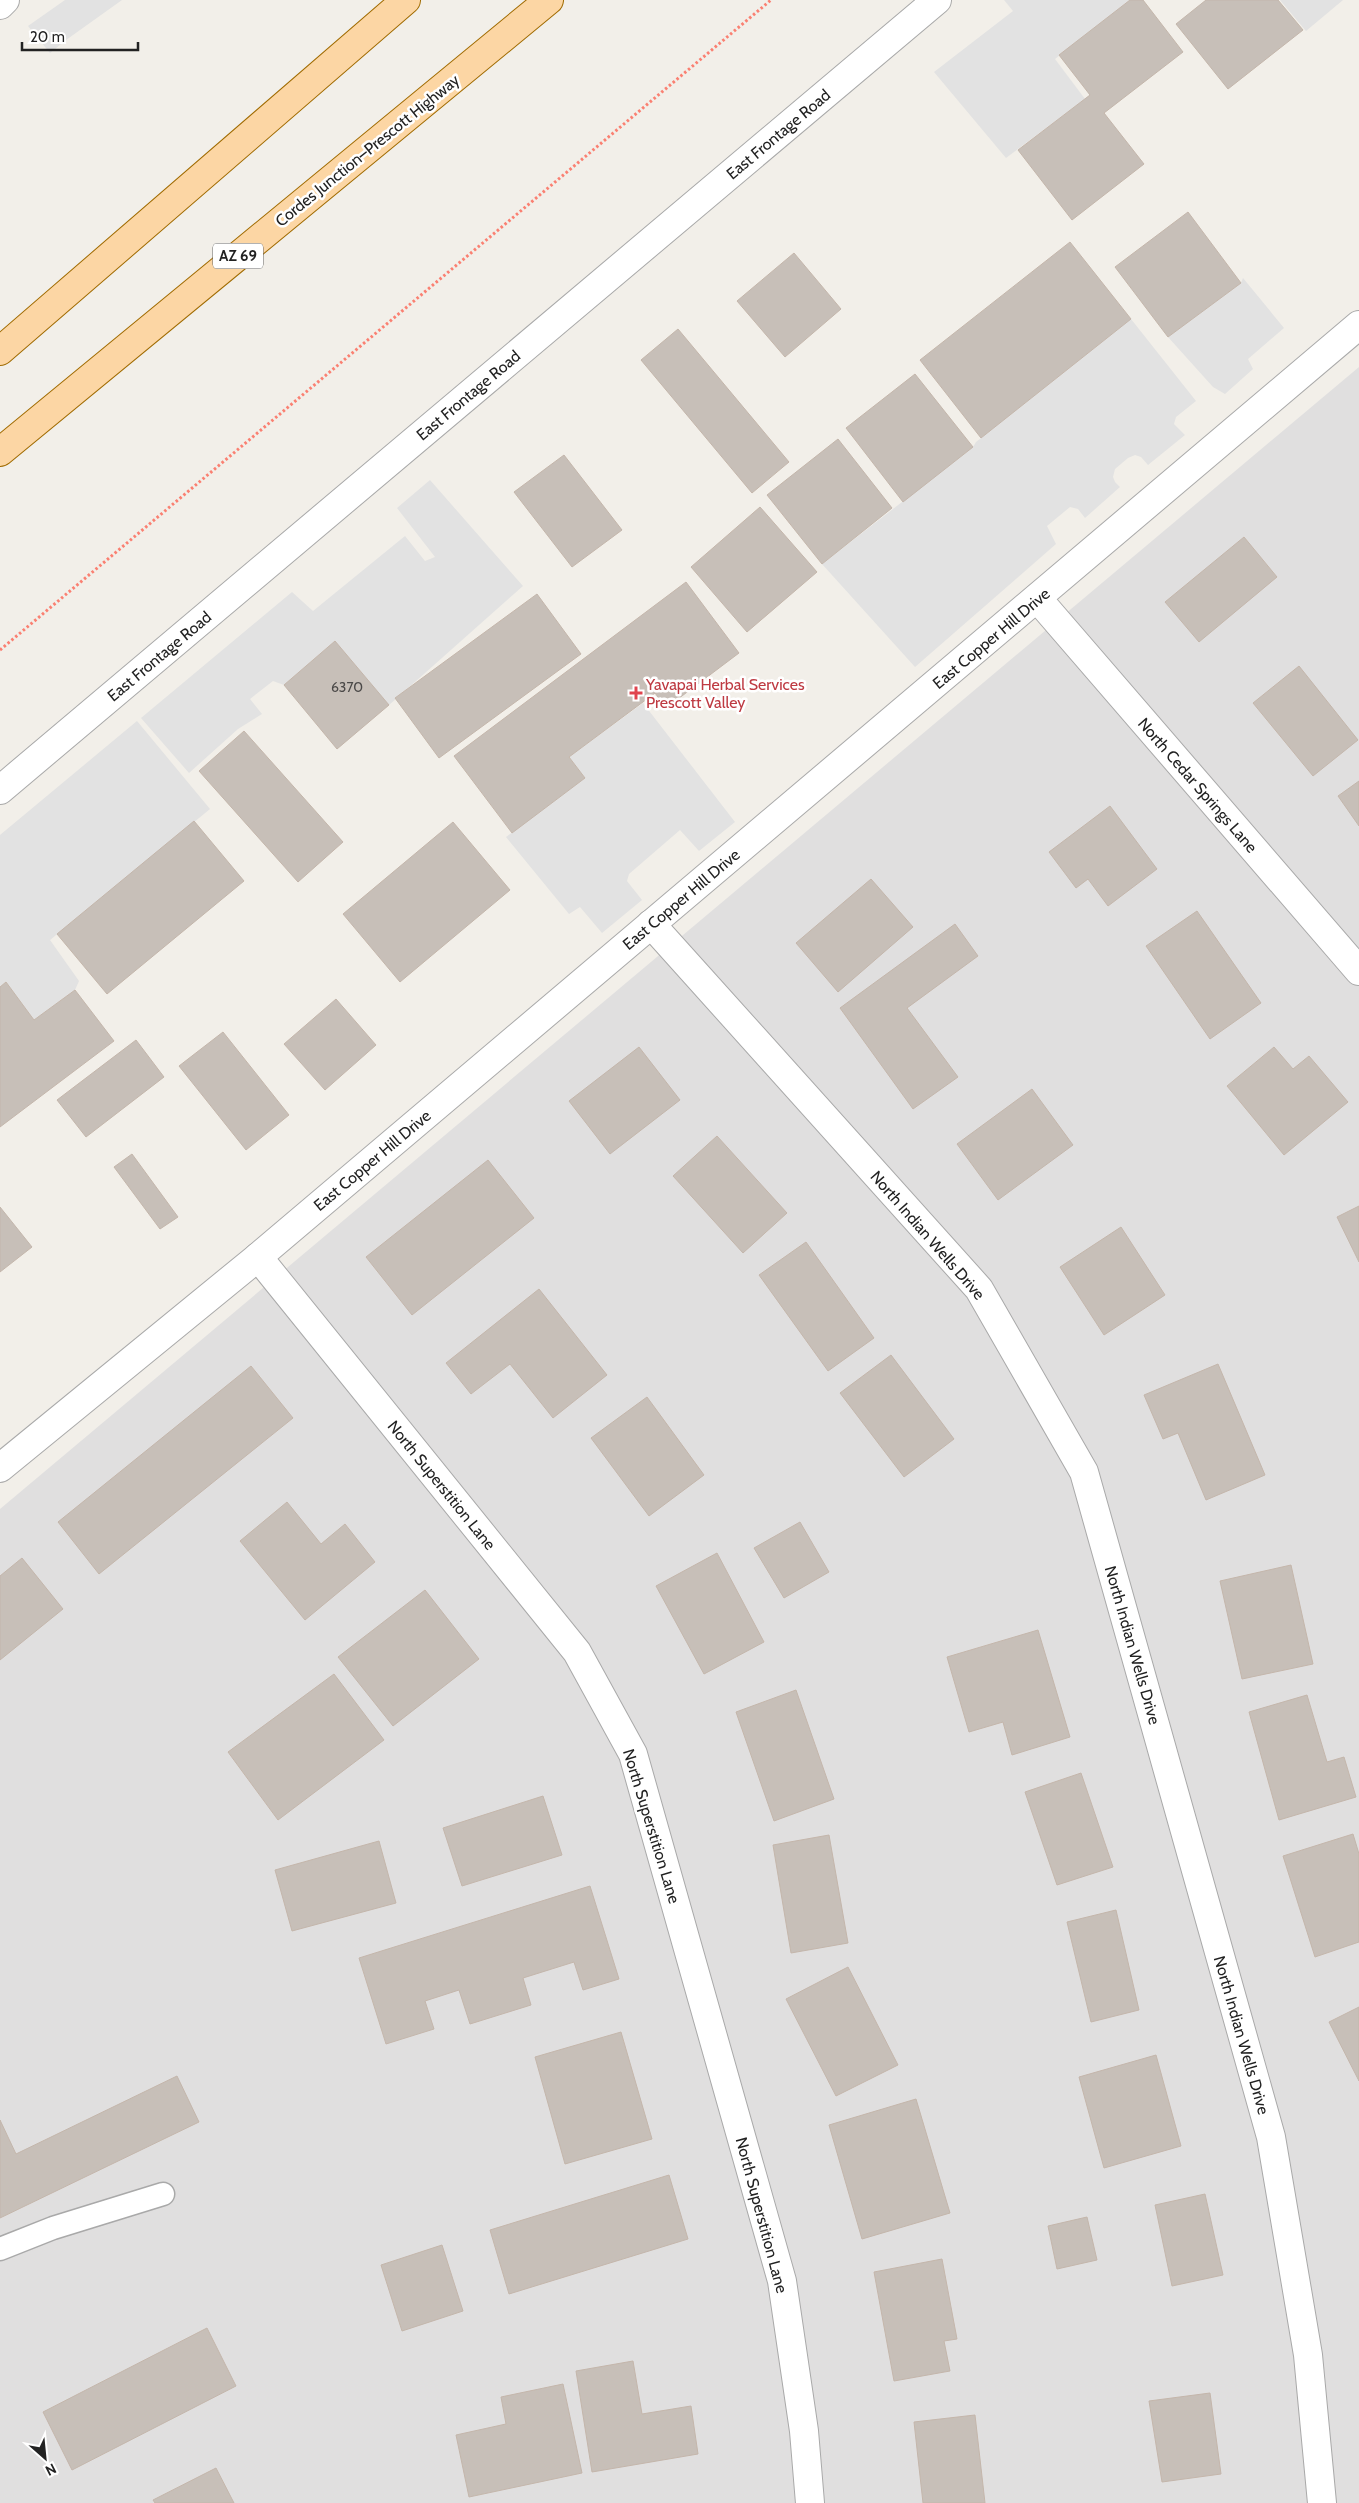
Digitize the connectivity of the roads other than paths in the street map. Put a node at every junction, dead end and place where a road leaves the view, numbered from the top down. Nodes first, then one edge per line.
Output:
1 (5, 0) edge
2 (406, 0) edge
3 (549, 0) edge
4 (937, 0) edge
5 (0, 5) edge
6 (1359, 325) edge
7 (0, 351) edge
8 (0, 452) edge
9 (1037, 598) junction
10 (0, 790) edge
11 (651, 924) junction
12 (1359, 971) edge
13 (258, 1258) junction
14 (0, 1468) edge
15 (163, 2194) dead end
16 (0, 2248) edge
17 (810, 2503) edge
18 (1322, 2503) edge

1 - 5 street
2 - 7 main road
3 - 8 main road, Cordes Junction–Prescott Highway / AZ 69
4 - 10 street, East Frontage Road
6 - 9 street, East Copper Hill Drive
9 - 11 street, East Copper Hill Drive
9 - 12 street, North Cedar Springs Lane
11 - 13 street, East Copper Hill Drive
11 - 18 street, North Indian Wells Drive
13 - 14 street, East Copper Hill Drive
13 - 17 street, North Superstition Lane
15 - 16 lane

